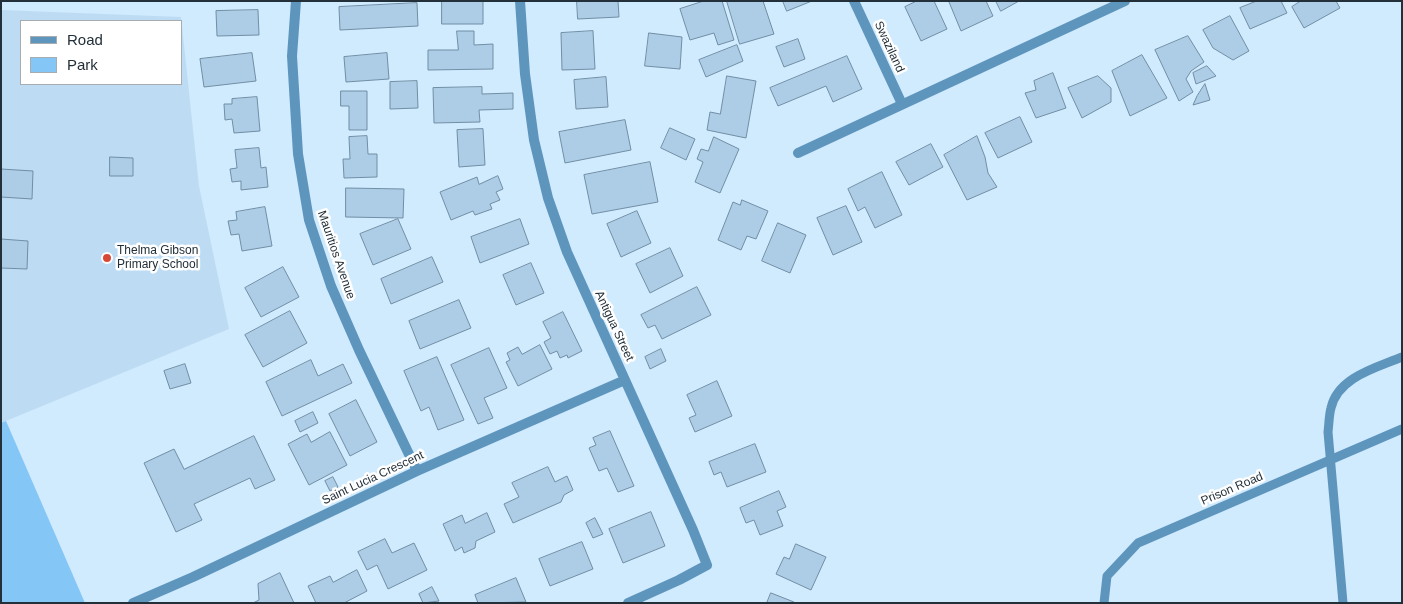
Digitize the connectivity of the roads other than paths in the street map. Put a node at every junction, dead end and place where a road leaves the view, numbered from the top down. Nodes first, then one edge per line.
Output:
1 (296, 1) edge
2 (520, 1) edge
3 (854, 1) edge
4 (1125, 1) edge
5 (902, 104) junction
6 (798, 153) dead end
7 (1402, 357) edge
8 (625, 380) junction
9 (1402, 430) edge
10 (1331, 460) junction
11 (417, 471) junction
12 (133, 603) edge
13 (628, 603) edge
14 (1104, 603) edge
15 (1344, 603) edge

1 - 11 street, Mauritios Avenue
2 - 8 street, Antigua Street
3 - 5 street, Swaziland
4 - 5 street
5 - 6 street
7 - 10 lane
8 - 11 street, Saint Lucia Crescent
8 - 13 street, Antigua Street
9 - 10 lane, Prison Road
10 - 14 lane, Prison Road
10 - 15 lane
11 - 12 street, Saint Lucia Crescent

